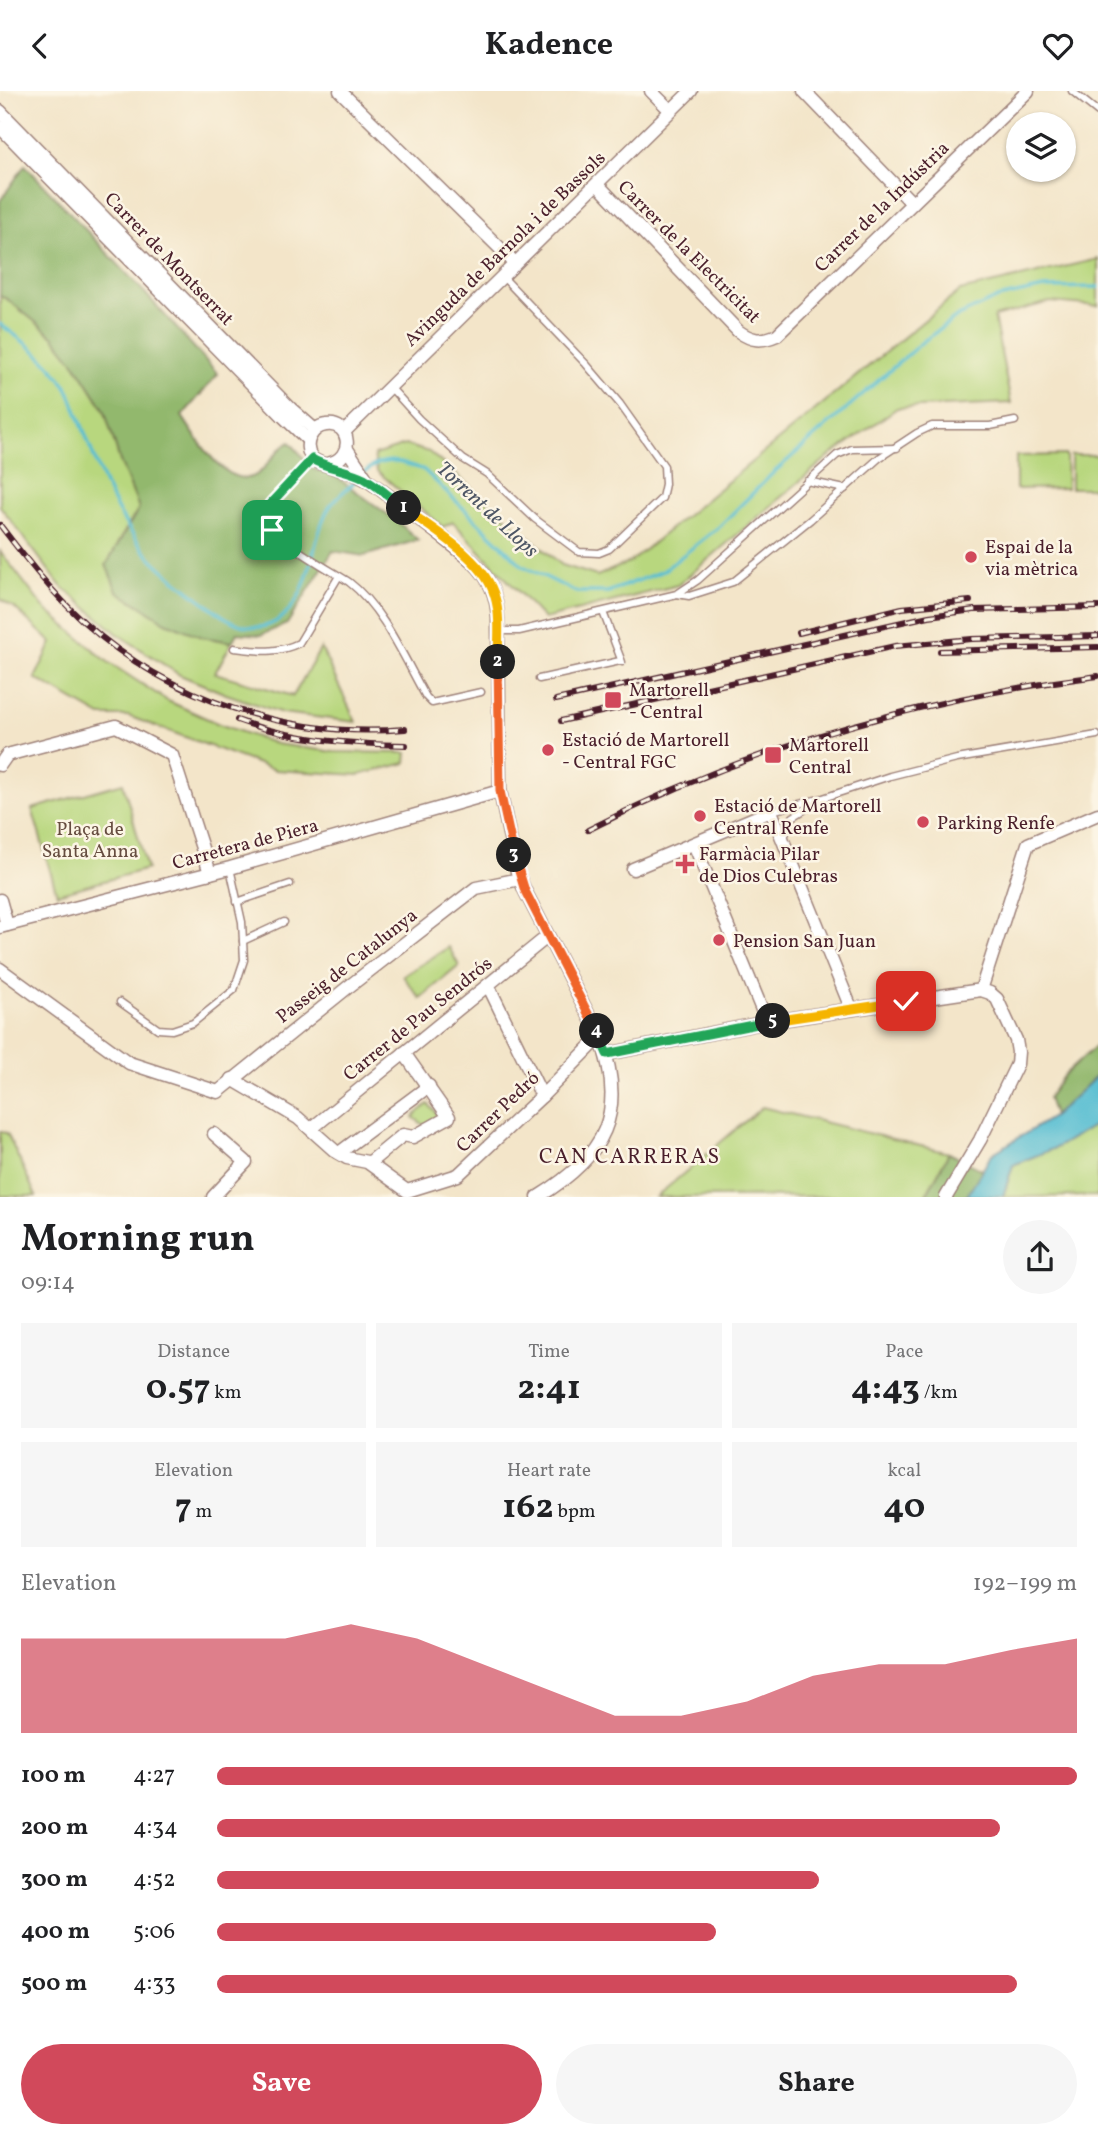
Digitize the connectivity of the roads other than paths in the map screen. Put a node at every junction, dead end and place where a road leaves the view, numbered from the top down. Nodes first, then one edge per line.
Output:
1 (340, 91) edge
2 (651, 91) edge
3 (691, 91) edge
4 (804, 91) edge
5 (1028, 91) edge
6 (1072, 91) edge
7 (670, 110) junction
8 (0, 111) edge
9 (1098, 112) edge
10 (0, 127) edge
11 (597, 184) junction
12 (912, 203) junction
13 (515, 263) junction
14 (502, 276) junction
15 (757, 341) joint
16 (390, 387) junction
17 (1015, 421) dead end
18 (344, 432) junction
19 (312, 435) junction
20 (897, 448) junction
21 (312, 459) junction
22 (348, 459) junction
23 (327, 464) junction
24 (807, 481) junction
25 (845, 489) junction
26 (339, 576) junction
27 (677, 594) junction
28 (603, 612) junction
29 (498, 631) junction
30 (234, 647) dead end
31 (540, 678) dead end
32 (481, 692) dead end
33 (1097, 735) edge
34 (0, 765) edge
35 (500, 791) junction
36 (823, 798) junction
37 (771, 811) junction
38 (1098, 814) edge
39 (782, 840) junction
40 (694, 844) junction
41 (230, 868) junction
42 (633, 869) dead end
43 (209, 873) junction
44 (520, 879) junction
45 (290, 884) dead end
46 (0, 900) edge
47 (237, 902) junction
48 (284, 922) dead end
49 (4, 926) edge
50 (548, 936) junction
51 (243, 941) junction
52 (0, 969) edge
53 (488, 985) junction
54 (981, 990) junction
55 (120, 1002) dead end
56 (851, 1008) junction
57 (767, 1022) junction
58 (600, 1037) junction
59 (404, 1053) junction
60 (607, 1054) junction
61 (232, 1079) junction
62 (429, 1086) junction
63 (542, 1096) junction
64 (311, 1129) junction
65 (214, 1134) dead end
66 (339, 1153) junction
67 (369, 1163) junction
68 (214, 1196) edge
69 (538, 1196) edge
70 (946, 1196) edge

1 - 13 street
2 - 7 street
3 - 7 street, Avinguda de Barnola i de Bassols
4 - 12 street
5 - 12 street, Carrer de la Indústria
6 - 9 lane
7 - 11 street, Avinguda de Barnola i de Bassols
8 - 19 street, Carrer de Montserrat
10 - 19 street, Carrer de Montserrat
11 - 13 street, Avinguda de Barnola i de Bassols
11 - 15 street, Carrer de la Electricitat
12 - 15 street, Carrer de la Indústria
13 - 14 street, Avinguda de Barnola i de Bassols
14 - 16 street, Avinguda de Barnola i de Bassols
14 - 16 lane
16 - 18 street, Avinguda de Barnola i de Bassols
17 - 20 lane
18 - 19 street
18 - 22 street
19 - 21 street
20 - 24 lane
20 - 25 lane
21 - 23 street
21 - 26 lane
22 - 23 street
22 - 23 street
22 - 29 street
24 - 25 lane
24 - 27 lane
25 - 27 lane
26 - 30 lane
26 - 32 lane
27 - 28 lane
28 - 29 lane
28 - 31 lane
29 - 35 street
33 - 36 lane
34 - 43 street
35 - 41 street, Carretera de Piera
35 - 44 street
36 - 37 lane
36 - 39 lane
37 - 39 street
37 - 40 street
38 - 54 street
39 - 56 street
40 - 42 street
40 - 57 street
41 - 43 street, Carretera de Piera
41 - 47 lane
43 - 49 street, Carretera de Piera
44 - 50 street
44 - 61 street, Passeig de Catalunya
45 - 47 lane
46 - 49 street
47 - 51 lane
48 - 51 lane
50 - 53 street, Carrer de Pau Sendrós
50 - 58 street
51 - 55 lane
52 - 61 street, Passeig de Catalunya
53 - 59 street, Carrer de Pau Sendrós
53 - 63 street
54 - 56 street
54 - 70 street
56 - 57 street
57 - 60 street
58 - 60 street
58 - 63 street, Carrer Pedró
59 - 62 street
59 - 64 street, Carrer de Pau Sendrós
60 - 69 street
61 - 64 street, Carrer Pedró
62 - 66 street
62 - 67 street
63 - 67 street, Carrer Pedró
64 - 66 street, Carrer Pedró
65 - 68 street
66 - 67 street, Carrer Pedró

